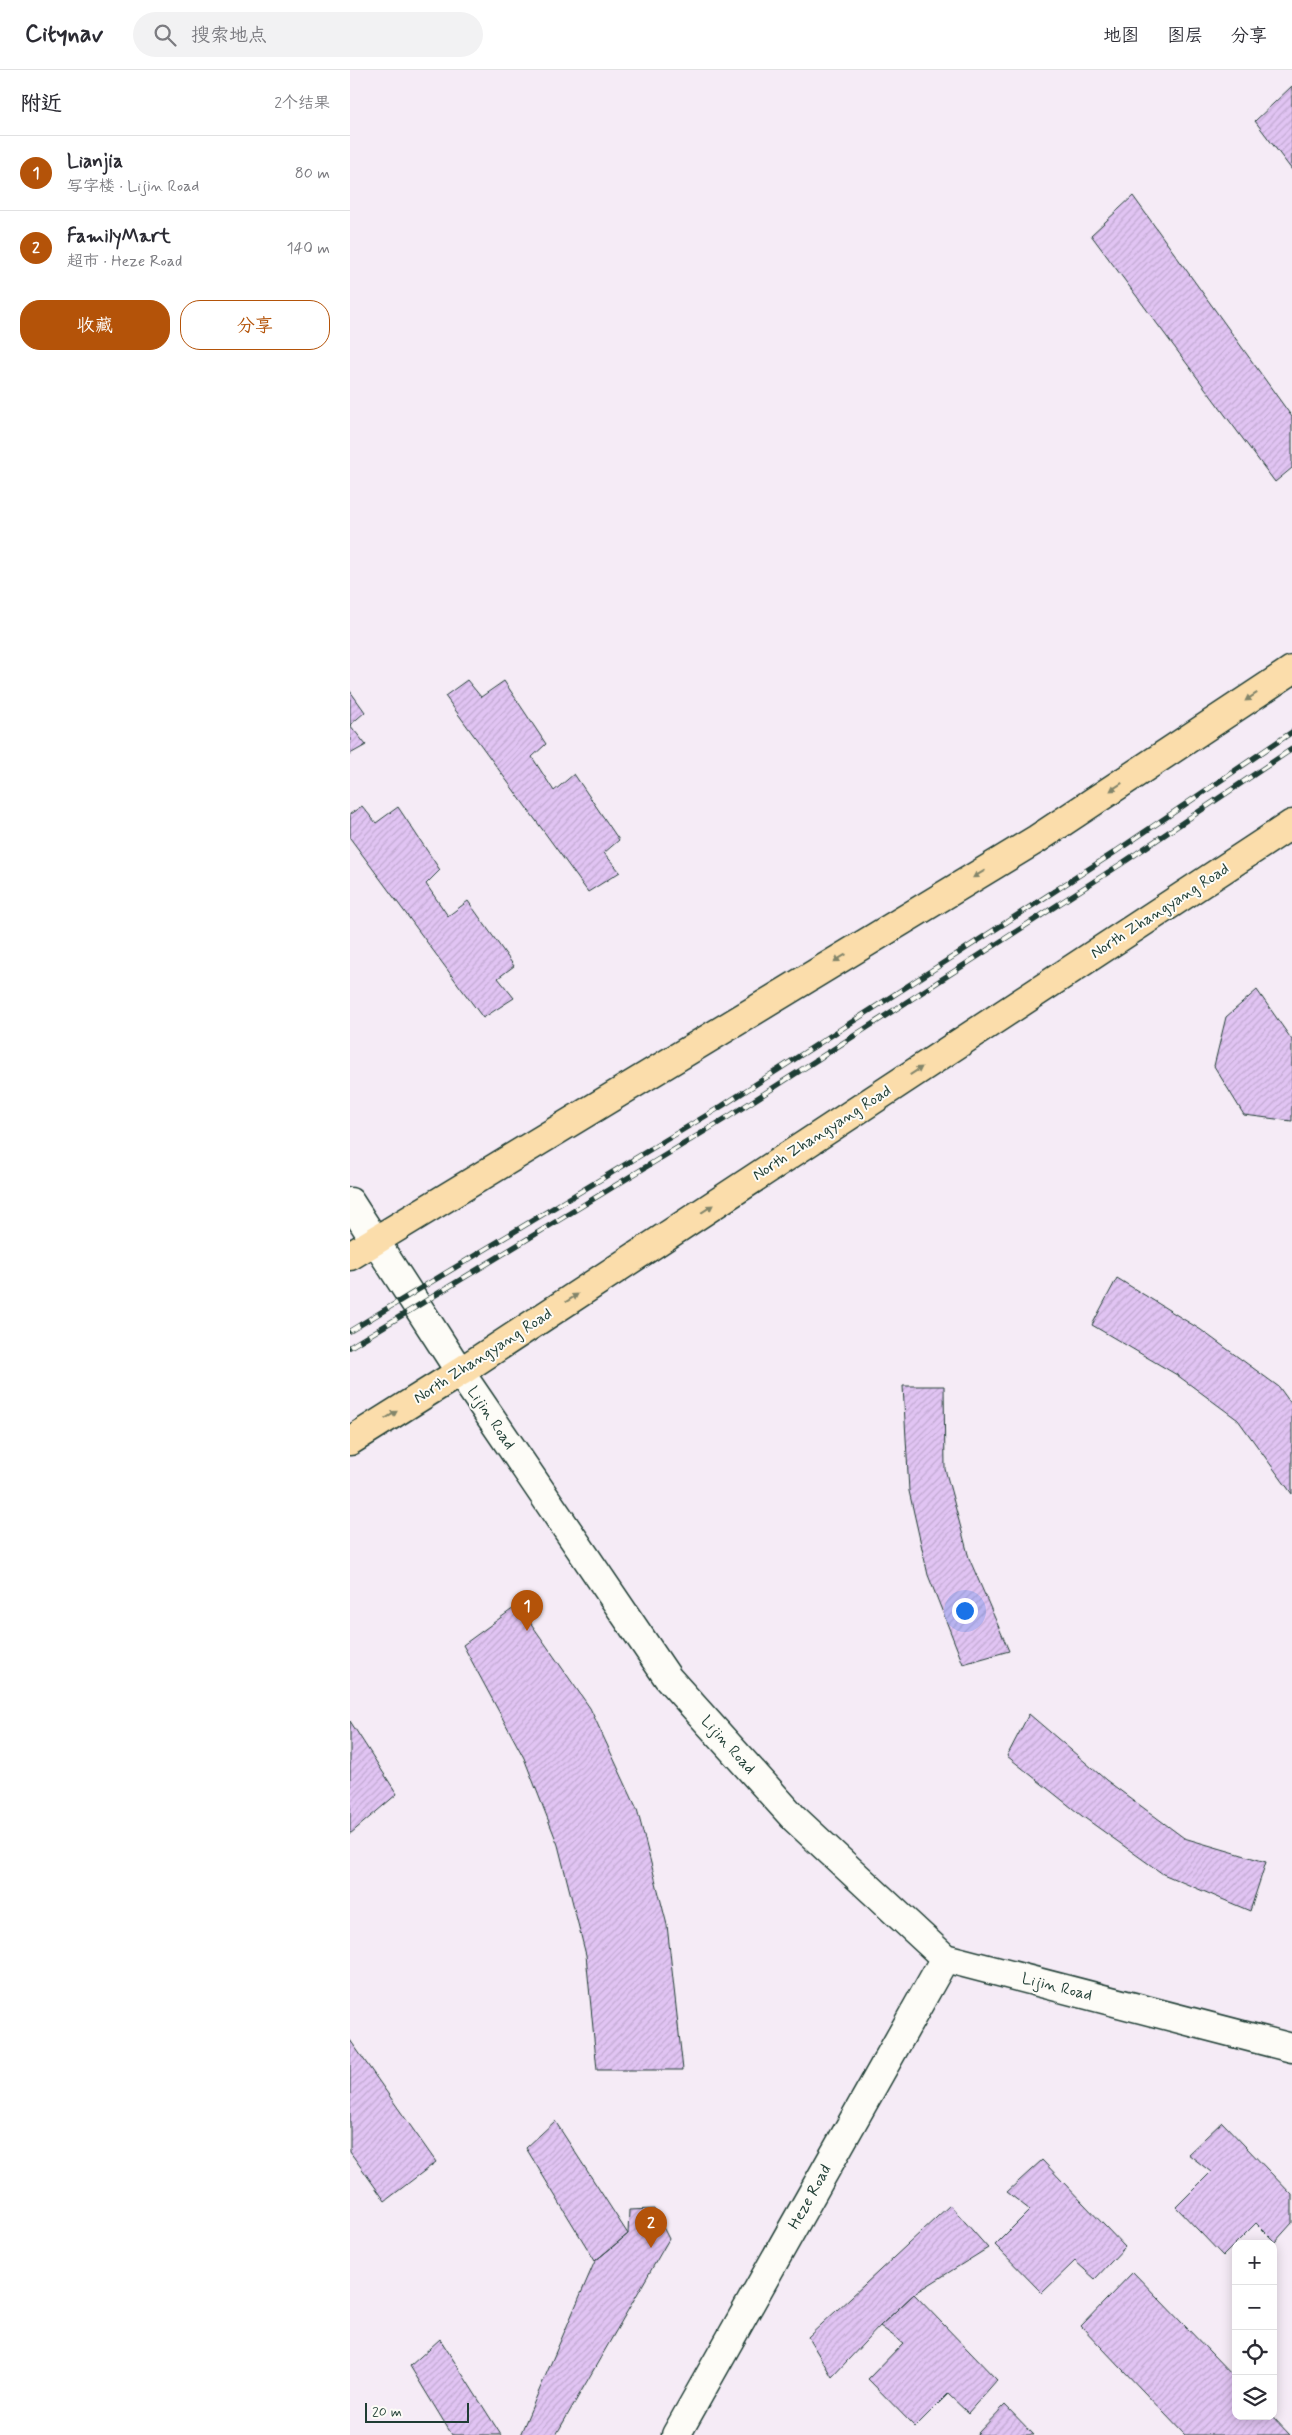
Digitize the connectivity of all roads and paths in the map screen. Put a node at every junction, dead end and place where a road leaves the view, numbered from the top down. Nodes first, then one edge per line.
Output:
1 (1292, 670) edge
2 (1292, 824) edge
3 (350, 1202) edge
4 (374, 1241) junction
5 (350, 1256) edge
6 (460, 1372) junction
7 (350, 1441) edge
8 (945, 1958) junction
9 (1292, 2048) edge
10 (676, 2435) edge

1 -> 4 main road
6 -> 2 main road, North Zhangyang Road
3 - 4 street, Lijin Road
4 - 5 main road
4 - 6 street, Lijin Road
7 -> 6 main road, North Zhangyang Road
6 - 8 street, Lijin Road
8 - 9 street, Lijin Road
8 - 10 street, Heze Road

